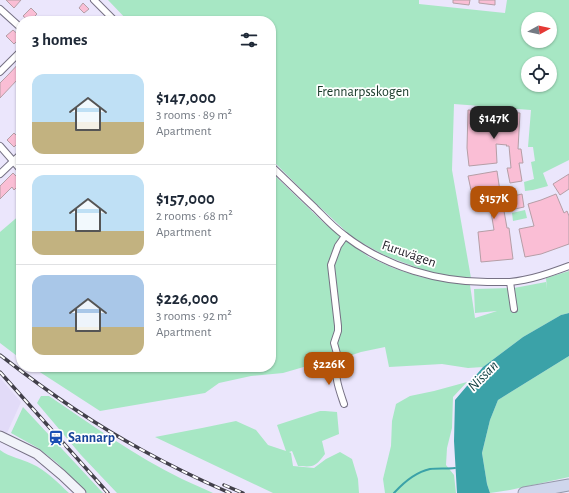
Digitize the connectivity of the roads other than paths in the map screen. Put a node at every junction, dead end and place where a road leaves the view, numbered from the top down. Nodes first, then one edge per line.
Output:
1 (94, 0) edge
2 (0, 10) edge
3 (110, 16) edge
4 (16, 24) edge
5 (16, 56) edge
6 (0, 72) edge
7 (0, 146) edge
8 (16, 158) edge
9 (13, 161) junction
10 (16, 164) edge
11 (276, 171) edge
12 (0, 174) edge
13 (345, 236) junction
14 (569, 266) edge
15 (510, 282) junction
16 (514, 309) dead end
17 (344, 404) dead end
18 (0, 436) edge
19 (569, 485) edge
20 (82, 493) edge
21 (524, 493) edge

1 - 3 street
2 - 4 street
5 - 6 street
7 - 9 street
8 - 9 street
9 - 10 street
9 - 12 street
11 - 13 street, Furuvägen
13 - 15 street, Furuvägen
13 - 17 street
14 - 15 street, Furuvägen
15 - 16 street
18 - 20 street
19 - 21 highway

